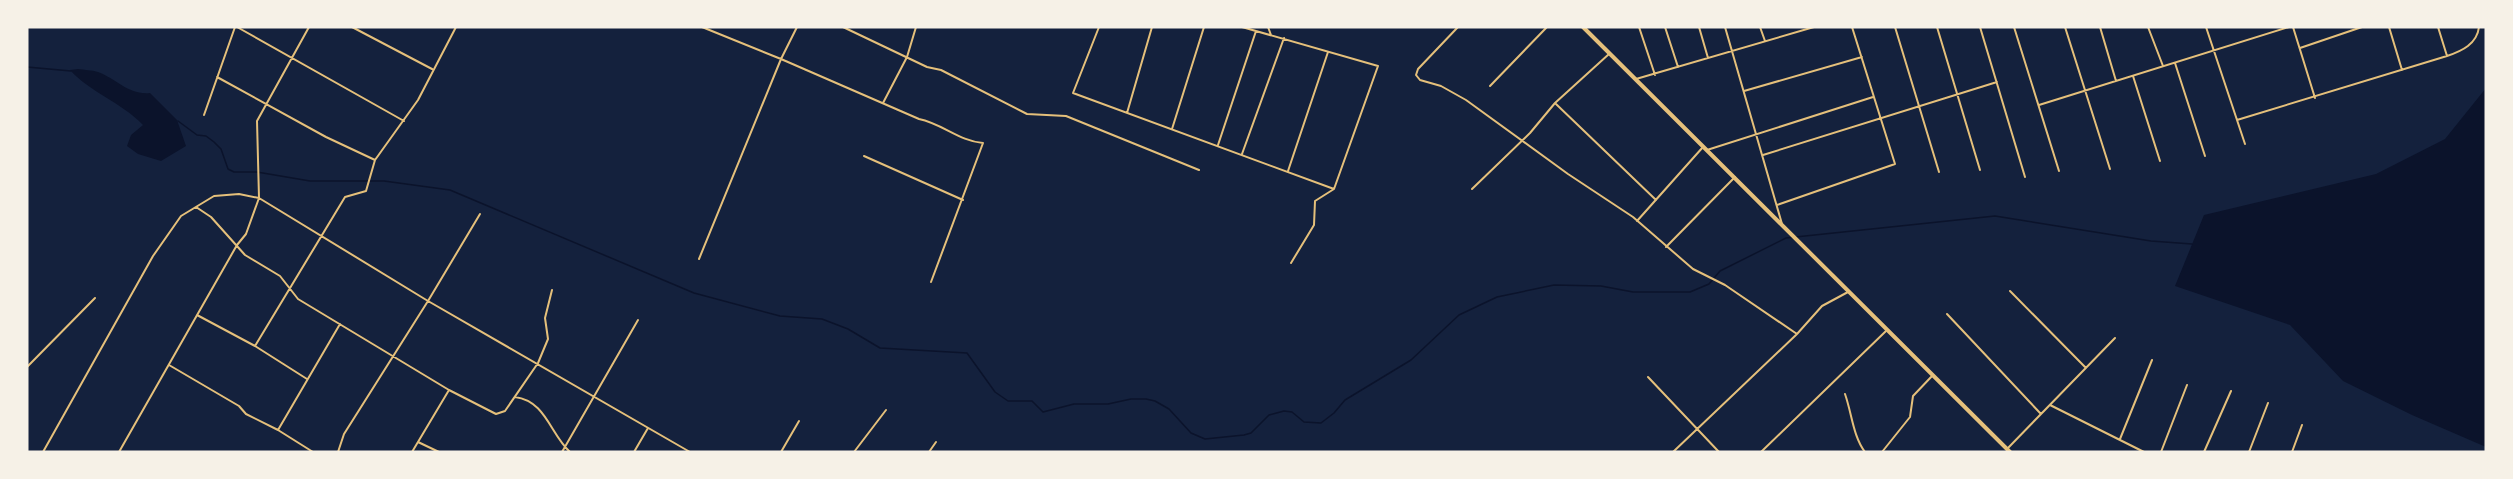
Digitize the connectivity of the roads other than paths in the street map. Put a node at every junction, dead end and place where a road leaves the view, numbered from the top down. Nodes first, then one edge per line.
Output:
1 (236, 27) edge
2 (309, 27) edge
3 (352, 27) edge
4 (456, 27) edge
5 (702, 27) edge
6 (797, 27) edge
7 (843, 27) edge
8 (916, 27) edge
9 (1099, 27) edge
10 (1152, 27) edge
11 (1204, 27) edge
12 (1242, 27) edge
13 (1268, 27) edge
14 (1458, 27) edge
15 (1547, 27) edge
16 (1582, 27) edge
17 (1639, 27) edge
18 (1665, 27) edge
19 (1699, 27) edge
20 (1725, 27) edge
21 (1760, 27) edge
22 (1814, 27) edge
23 (1852, 27) edge
24 (1895, 27) edge
25 (1937, 27) edge
26 (1981, 27) edge
27 (2014, 27) edge
28 (2065, 27) edge
29 (2100, 27) edge
30 (2148, 27) edge
31 (2206, 27) edge
32 (2289, 27) edge
33 (2293, 27) edge
34 (2362, 27) edge
35 (2389, 27) edge
36 (2438, 27) edge
37 (2479, 27) edge
38 (1806, 28) edge
39 (1256, 31) junction
40 (1271, 35) junction
41 (1284, 38) junction
42 (1765, 41) junction
43 (2300, 48) junction
44 (1328, 51) junction
45 (1732, 51) junction
46 (2214, 51) junction
47 (1609, 54) junction
48 (2447, 56) junction
49 (292, 57) junction
50 (907, 57) junction
51 (1862, 57) junction
52 (1708, 58) junction
53 (781, 59) junction
54 (2175, 63) junction
55 (2163, 66) junction
56 (1678, 68) junction
57 (432, 69) junction
58 (2402, 70) junction
59 (1655, 75) junction
60 (2133, 76) junction
61 (217, 77) junction
62 (1634, 79) junction
63 (2116, 81) junction
64 (1997, 82) junction
65 (1490, 86) dead end
66 (1744, 91) junction
67 (2085, 91) junction
68 (1958, 94) junction
69 (1874, 96) junction
70 (2315, 98) junction
71 (883, 103) junction
72 (1555, 104) junction
73 (266, 105) junction
74 (2039, 105) junction
75 (1919, 106) junction
76 (1127, 112) junction
77 (204, 115) dead end
78 (1880, 118) junction
79 (2237, 120) junction
80 (404, 121) junction
81 (1172, 129) junction
82 (1757, 134) junction
83 (1521, 140) junction
84 (2245, 144) dead end
85 (1217, 145) junction
86 (1705, 148) junction
87 (1242, 154) junction
88 (1763, 155) junction
89 (864, 156) dead end
90 (2205, 156) dead end
91 (375, 160) junction
92 (2160, 161) dead end
93 (2110, 169) dead end
94 (1199, 170) dead end
95 (1980, 170) dead end
96 (1288, 171) junction
97 (2059, 171) dead end
98 (1939, 172) dead end
99 (1736, 177) junction
100 (2025, 177) dead end
101 (1334, 189) junction
102 (1472, 189) dead end
103 (259, 198) junction
104 (963, 200) junction
105 (1656, 200) junction
106 (1777, 205) junction
107 (196, 207) junction
108 (480, 214) dead end
109 (1637, 221) junction
110 (1782, 224) junction
111 (319, 237) junction
112 (237, 245) junction
113 (1666, 247) junction
114 (699, 259) dead end
115 (1291, 264) dead end
116 (931, 282) dead end
117 (288, 289) junction
118 (552, 290) dead end
119 (2010, 291) dead end
120 (1848, 292) junction
121 (95, 298) dead end
122 (428, 301) junction
123 (1947, 314) dead end
124 (197, 315) junction
125 (638, 320) dead end
126 (340, 324) junction
127 (1887, 330) junction
128 (1797, 334) junction
129 (2115, 338) dead end
130 (255, 346) junction
131 (393, 356) junction
132 (2152, 360) dead end
133 (538, 363) junction
134 (169, 365) junction
135 (27, 367) edge
136 (2086, 369) junction
137 (1933, 375) junction
138 (1648, 377) dead end
139 (307, 379) junction
140 (2187, 385) dead end
141 (449, 390) junction
142 (2231, 392) dead end
143 (1845, 394) dead end
144 (593, 396) junction
145 (515, 397) junction
146 (2268, 404) dead end
147 (2049, 405) junction
148 (886, 410) dead end
149 (2041, 414) junction
150 (799, 422) dead end
151 (2302, 425) dead end
152 (648, 428) junction
153 (1697, 429) junction
154 (278, 430) junction
155 (2120, 439) junction
156 (418, 442) junction
157 (936, 442) dead end
158 (565, 447) junction
159 (2009, 451) edge
160 (43, 452) edge
161 (119, 452) edge
162 (313, 452) edge
163 (338, 452) edge
164 (412, 452) edge
165 (438, 452) edge
166 (562, 452) edge
167 (570, 452) edge
168 (634, 452) edge
169 (690, 452) edge
170 (781, 452) edge
171 (855, 452) edge
172 (929, 452) edge
173 (1673, 452) edge
174 (1719, 452) edge
175 (1761, 452) edge
176 (1865, 452) edge
177 (1882, 452) edge
178 (2144, 452) edge
179 (2161, 452) edge
180 (2204, 452) edge
181 (2249, 452) edge
182 (2292, 452) edge

1 - 49 street
1 - 61 street
2 - 49 street
3 - 57 street
4 - 57 street
5 - 53 street
6 - 53 street
7 - 50 street
8 - 50 street
9 - 76 street
10 - 76 street
11 - 81 street
12 - 39 street
13 - 40 street
14 - 83 street
15 - 65 street
16 - 47 main road
17 - 59 street
18 - 56 street
19 - 52 street
20 - 45 street
21 - 42 street
22 - 38 street
23 - 51 street
24 - 75 street
25 - 68 street
26 - 64 street
27 - 74 street
28 - 67 street
29 - 63 street
30 - 55 street
31 - 46 street
32 - 46 street
33 - 43 street
34 - 43 street
35 - 58 street
36 - 48 street
37 - 48 street
38 - 42 street
39 - 40 street
39 - 85 street
40 - 41 street
41 - 44 street
41 - 87 street
42 - 45 street
43 - 70 street
44 - 96 street
44 - 101 street
45 - 52 street
45 - 66 street
46 - 54 street
46 - 79 street
47 - 62 main road
47 - 72 street
48 - 58 street
49 - 73 street
49 - 80 street
50 - 71 street
50 - 94 street
51 - 66 street
51 - 69 street
52 - 56 street
53 - 71 street
53 - 114 street
54 - 55 street
54 - 90 street
55 - 60 street
56 - 59 street
57 - 80 street
58 - 70 street
59 - 62 street
60 - 63 street
60 - 92 street
61 - 73 street
61 - 77 street
62 - 86 main road
63 - 67 street
64 - 68 street
64 - 100 street
66 - 82 street
67 - 74 street
67 - 93 street
68 - 75 street
68 - 95 street
69 - 78 street
69 - 82 street
70 - 79 street
71 - 104 street
72 - 83 street
72 - 105 street
73 - 91 street
73 - 103 street
74 - 97 street
75 - 78 street
75 - 98 street
76 - 81 street
78 - 88 street
78 - 106 street
79 - 84 street
80 - 91 street
81 - 85 street
82 - 86 street
82 - 88 street
83 - 102 street
83 - 109 street
85 - 87 street
86 - 99 main road
86 - 105 street
87 - 96 street
88 - 106 street
89 - 104 street
91 - 111 street
96 - 101 street
99 - 110 main road
99 - 113 street
101 - 115 street
103 - 107 street
103 - 111 street
103 - 112 street
104 - 116 street
105 - 109 street
106 - 110 street
107 - 112 street
107 - 160 street
108 - 122 street
109 - 113 street
110 - 120 main road
111 - 117 street
111 - 122 street
112 - 117 street
112 - 124 street
113 - 128 street
117 - 126 street
117 - 130 street
118 - 133 street
119 - 136 street
120 - 127 main road
120 - 128 street
121 - 135 street
122 - 131 street
122 - 133 street
123 - 149 street
124 - 130 street
124 - 134 street
125 - 144 street
126 - 131 street
126 - 139 street
127 - 137 main road
127 - 175 street
128 - 153 street
129 - 136 street
130 - 139 street
131 - 141 street
131 - 163 street
132 - 155 street
133 - 144 street
133 - 145 street
134 - 154 street
134 - 161 street
136 - 147 street
137 - 159 main road
137 - 177 street
138 - 153 street
139 - 154 street
140 - 179 street
141 - 145 street
141 - 156 street
142 - 180 street
143 - 176 street
144 - 152 street
144 - 158 street
145 - 158 street
146 - 181 street
147 - 149 street
147 - 155 street
148 - 171 street
149 - 159 street
150 - 170 street
151 - 182 street
152 - 168 street
152 - 169 street
153 - 173 street
153 - 174 street
154 - 162 street
155 - 178 street
156 - 164 street
156 - 165 street
157 - 172 street
158 - 166 street
158 - 167 street

